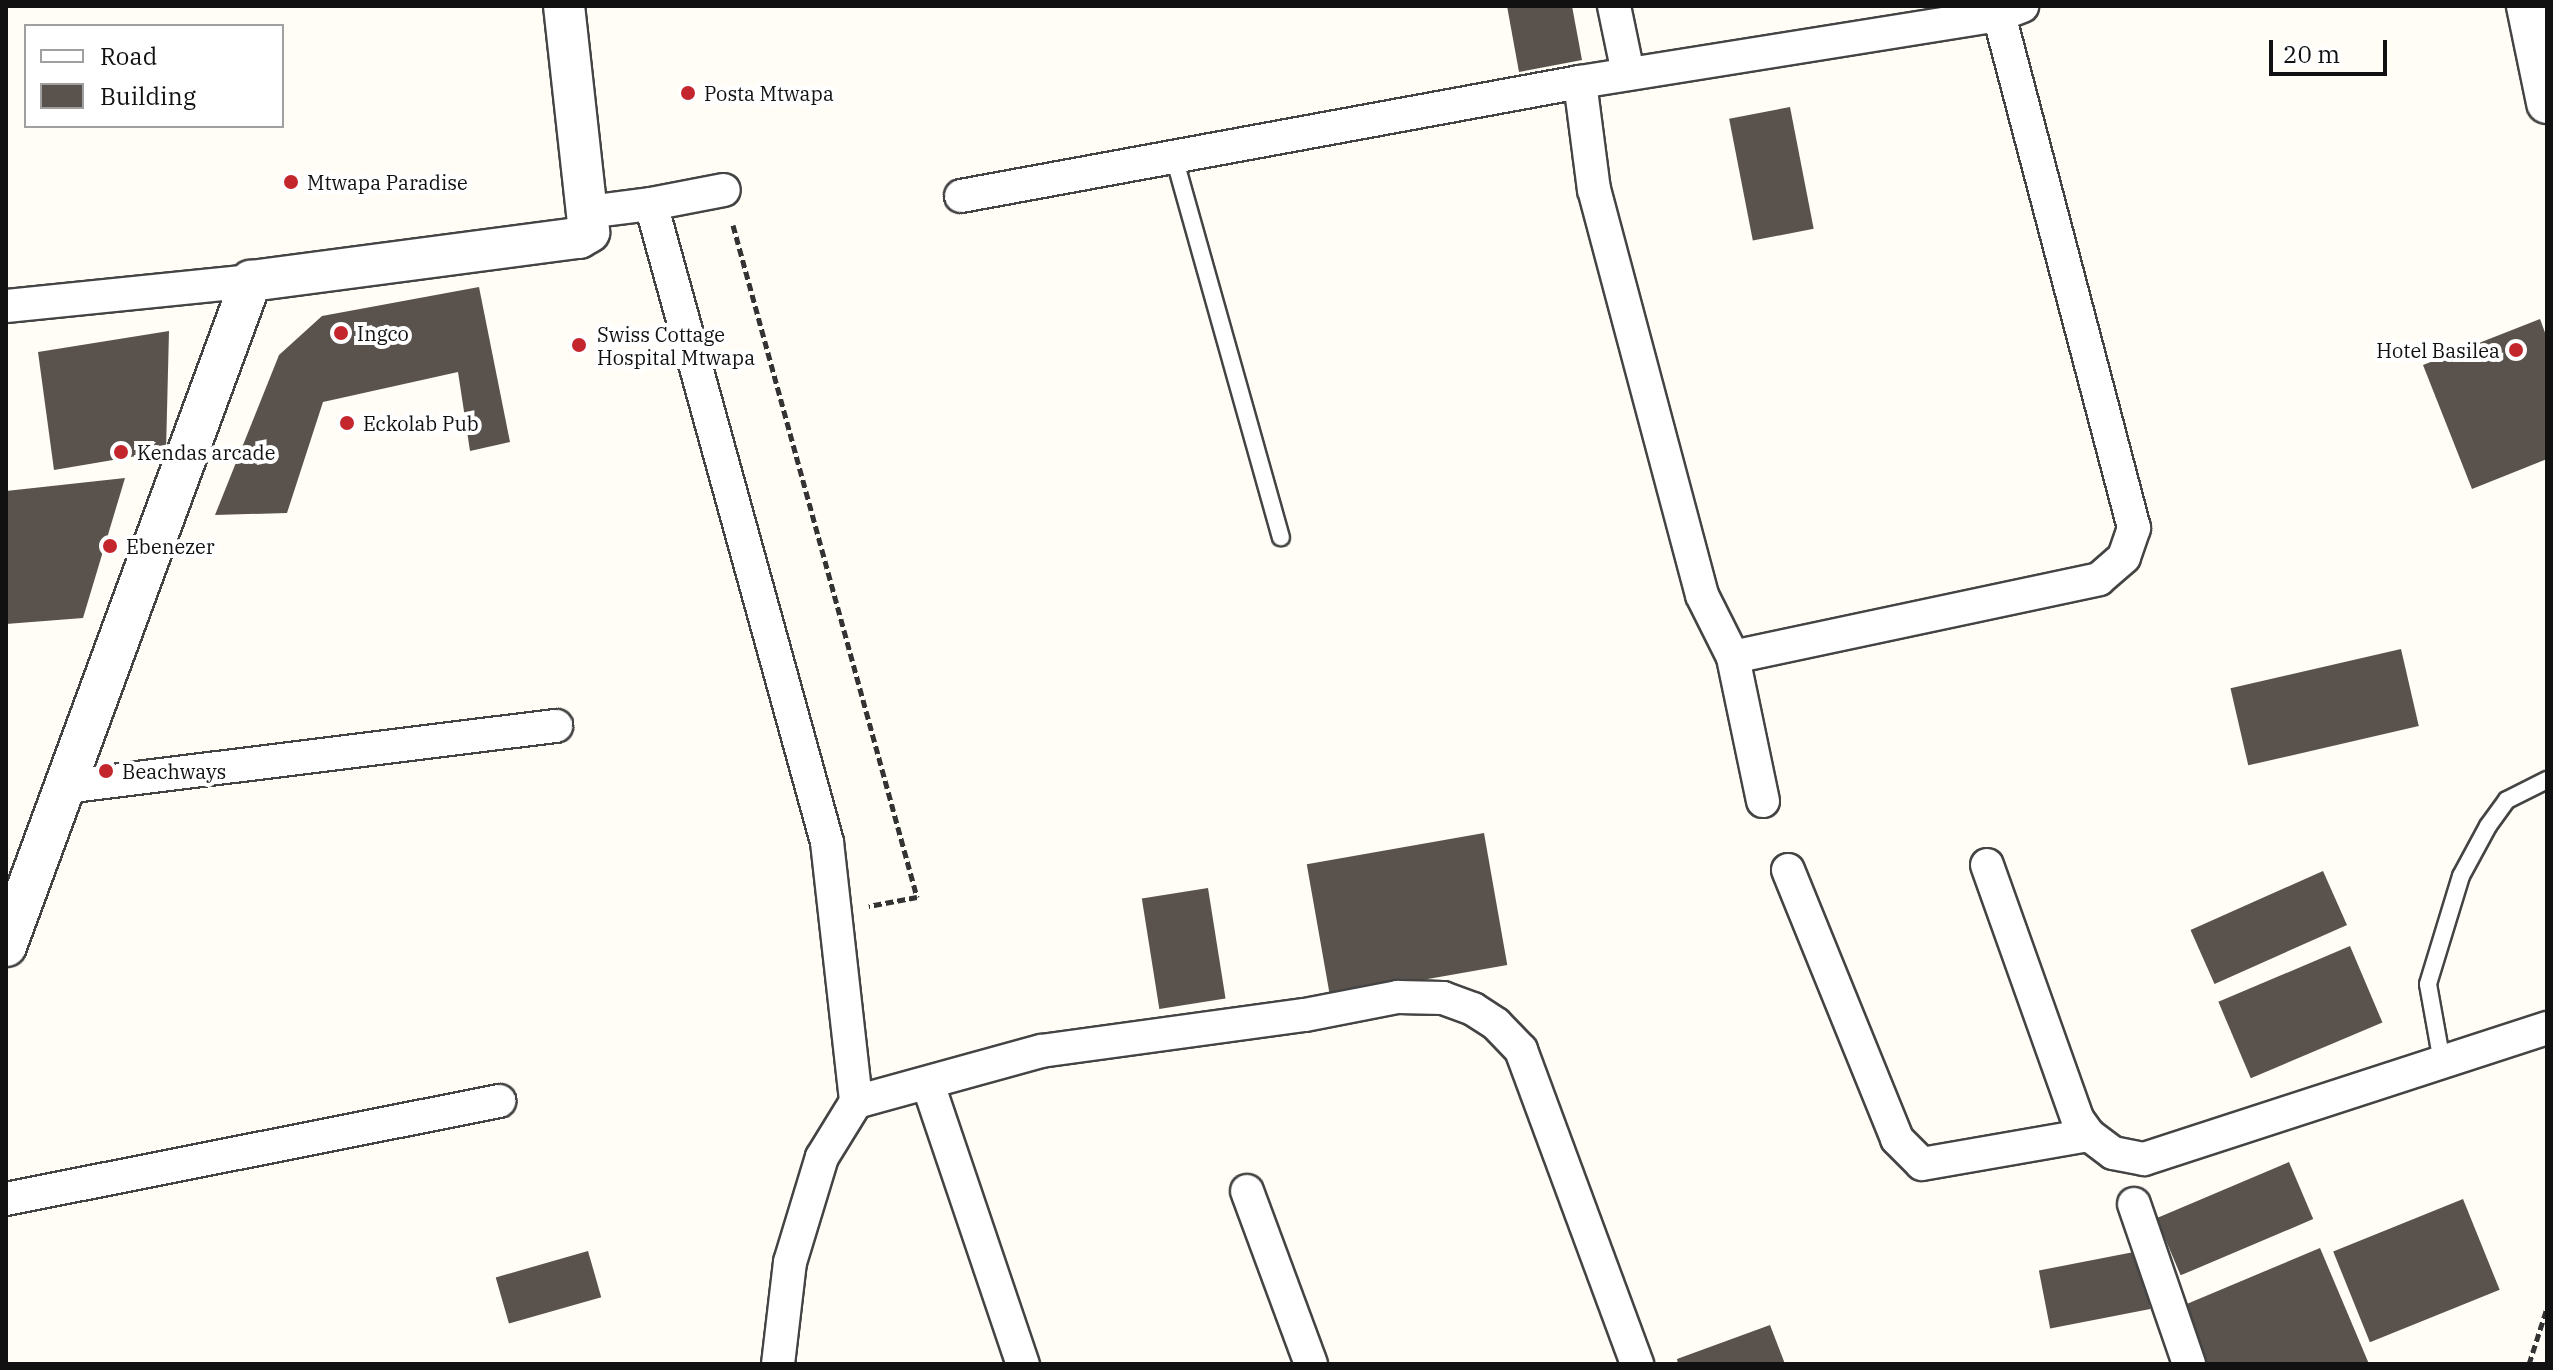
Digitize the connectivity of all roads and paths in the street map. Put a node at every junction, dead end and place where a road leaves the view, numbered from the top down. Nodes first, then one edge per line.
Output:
1 (564, 6) edge
2 (1614, 6) edge
3 (2527, 6) edge
4 (2010, 11) edge
5 (1628, 73) junction
6 (1580, 82) junction
7 (2547, 103) edge
8 (1174, 157) junction
9 (724, 190) joint
10 (961, 196) dead end
11 (651, 204) junction
12 (588, 212) junction
13 (251, 281) junction
14 (6, 306) edge
15 (1281, 537) dead end
16 (1733, 657) junction
17 (556, 726) dead end
18 (2547, 780) edge
19 (65, 787) junction
20 (1763, 801) dead end
21 (1987, 865) dead end
22 (1788, 870) dead end
23 (837, 913) junction
24 (6, 946) edge
25 (2547, 1028) edge
26 (2442, 1062) junction
27 (928, 1084) junction
28 (499, 1101) dead end
29 (856, 1102) junction
30 (2089, 1135) junction
31 (1247, 1191) dead end
32 (6, 1199) edge
33 (2134, 1204) dead end
34 (2547, 1308) edge
35 (778, 1364) edge
36 (1023, 1364) edge
37 (1311, 1364) edge
38 (1637, 1364) edge
39 (2189, 1364) edge
40 (2529, 1364) edge

1 - 12 street
2 - 5 street
3 - 7 street
4 - 5 street
4 - 16 street
5 - 6 street
6 - 8 street
6 - 16 street
8 - 10 street
8 - 15 lane
9 - 11 street
9 - 23 path
11 - 12 street
11 - 23 street
12 - 13 street
13 - 14 street
13 - 19 street
16 - 20 street
17 - 19 street
18 - 26 lane
19 - 24 street
21 - 30 street
22 - 30 street
23 - 29 street
25 - 26 street
26 - 30 street
27 - 29 street
27 - 36 street
27 - 38 street
28 - 32 street
29 - 35 street
31 - 37 street
33 - 39 street
34 - 40 path

